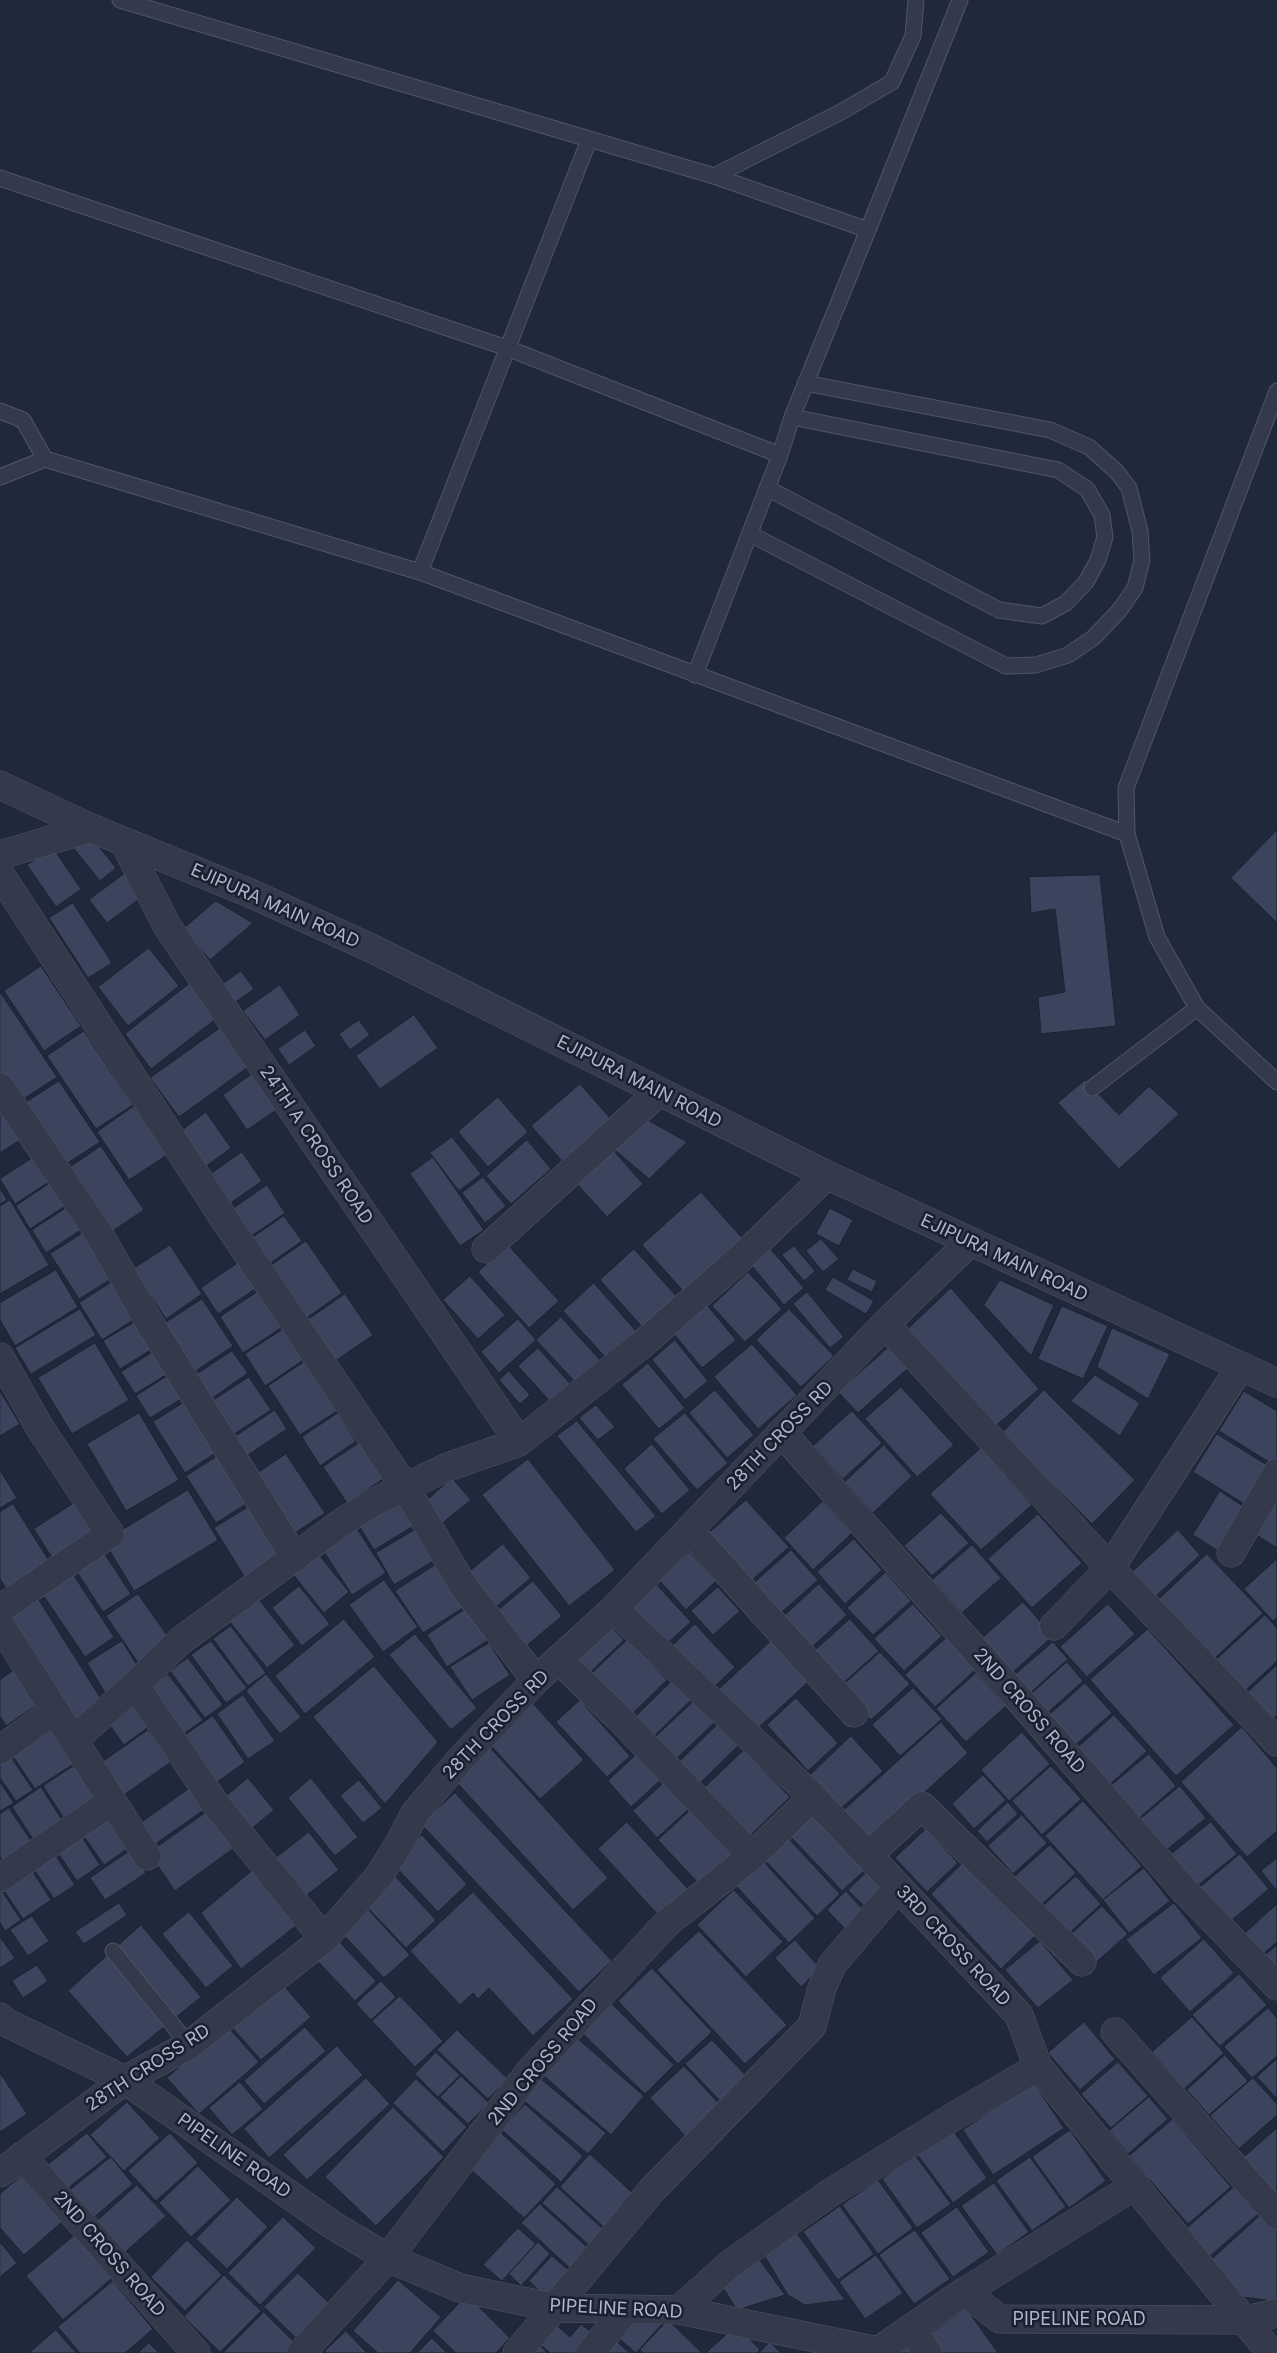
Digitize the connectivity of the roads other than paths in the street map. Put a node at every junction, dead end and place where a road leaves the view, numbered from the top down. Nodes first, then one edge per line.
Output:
1 (120, 0) edge
2 (916, 0) edge
3 (960, 0) edge
4 (589, 140) junction
5 (714, 176) junction
6 (0, 178) edge
7 (868, 230) junction
8 (507, 348) junction
9 (805, 383) junction
10 (1277, 390) edge
11 (0, 411) edge
12 (792, 417) junction
13 (780, 455) junction
14 (45, 459) junction
15 (0, 477) edge
16 (767, 488) junction
17 (750, 534) junction
18 (420, 572) junction
19 (695, 674) junction
20 (0, 785) edge
21 (91, 828) junction
22 (1127, 834) junction
23 (124, 842) junction
24 (0, 855) edge
25 (0, 874) edge
26 (1197, 1008) junction
27 (1277, 1082) edge
28 (0, 1087) edge
29 (1092, 1088) dead end
30 (658, 1093) junction
31 (827, 1175) junction
32 (970, 1242) junction
33 (486, 1249) dead end
34 (886, 1324) junction
35 (0, 1357) edge
36 (1241, 1366) junction
37 (1277, 1383) edge
38 (783, 1434) junction
39 (519, 1442) junction
40 (1277, 1474) edge
41 (405, 1487) junction
42 (689, 1530) junction
43 (1231, 1553) dead end
44 (295, 1558) junction
45 (1110, 1568) junction
46 (614, 1609) junction
47 (1, 1610) edge
48 (1054, 1626) dead end
49 (559, 1660) junction
50 (536, 1680) junction
51 (135, 1685) junction
52 (54, 1711) junction
53 (854, 1713) dead end
54 (74, 1740) junction
55 (1277, 1742) edge
56 (0, 1750) edge
57 (813, 1797) junction
58 (111, 1802) junction
59 (868, 1855) junction
60 (147, 1856) dead end
61 (752, 1856) junction
62 (0, 1878) edge
63 (898, 1887) junction
64 (324, 1939) junction
65 (113, 1951) dead end
66 (1082, 1962) dead end
67 (1277, 1986) edge
68 (0, 2017) edge
69 (1115, 2032) dead end
70 (190, 2045) junction
71 (1038, 2067) junction
72 (125, 2080) junction
73 (22, 2156) junction
74 (0, 2173) edge
75 (1136, 2185) junction
76 (1277, 2215) edge
77 (388, 2258) junction
78 (964, 2292) junction
79 (556, 2308) junction
80 (627, 2309) junction
81 (679, 2310) junction
82 (1277, 2313) edge
83 (1246, 2320) junction
84 (911, 2328) junction
85 (876, 2352) edge
86 (196, 2353) edge
87 (301, 2353) edge
88 (517, 2353) edge
89 (590, 2353) edge
90 (928, 2353) edge
91 (1270, 2353) edge

1 - 4 lane
2 - 5 lane
3 - 7 lane
4 - 5 lane
4 - 8 lane
5 - 7 lane
6 - 8 lane
7 - 9 lane
8 - 13 lane
8 - 18 lane
9 - 12 lane
9 - 17 lane
10 - 22 lane
11 - 14 lane
12 - 13 lane
12 - 16 lane
13 - 16 lane
14 - 15 lane
14 - 18 lane
16 - 17 lane
17 - 19 lane
18 - 19 lane
19 - 22 lane
20 - 21 street, EJIPURA MAIN ROAD
21 - 23 street, EJIPURA MAIN ROAD
21 - 24 street
22 - 26 lane
23 - 30 street, EJIPURA MAIN ROAD
23 - 39 street, 24TH A CROSS ROAD
25 - 41 street
26 - 27 lane
26 - 29 lane
28 - 44 street
30 - 31 street, EJIPURA MAIN ROAD
30 - 33 street
31 - 32 street, EJIPURA MAIN ROAD
31 - 39 street
32 - 34 street, 28TH CROSS RD
32 - 36 street, EJIPURA MAIN ROAD
34 - 38 street, 28TH CROSS RD
34 - 45 street
35 - 47 street
36 - 37 street, EJIPURA MAIN ROAD
36 - 45 street
38 - 42 street, 28TH CROSS RD
38 - 67 street, 2ND CROSS ROAD
39 - 41 street
40 - 43 street
41 - 44 street
41 - 50 street
42 - 46 street, 28TH CROSS RD
42 - 53 street
44 - 51 street
45 - 48 street
45 - 55 street
46 - 49 street, 28TH CROSS RD
46 - 57 street, 3RD CROSS ROAD
47 - 52 street
49 - 50 street, 28TH CROSS RD
49 - 61 street
50 - 64 street, 28TH CROSS RD
51 - 54 street
51 - 64 street
52 - 54 street
52 - 56 street
54 - 58 street
57 - 59 street, 3RD CROSS ROAD
57 - 61 street, 2ND CROSS ROAD
58 - 60 street
58 - 62 street
59 - 63 street, 3RD CROSS ROAD
59 - 66 street
61 - 77 street, 2ND CROSS ROAD
63 - 71 street, 3RD CROSS ROAD
63 - 79 street
64 - 70 street, 28TH CROSS RD
65 - 70 lane
68 - 72 street, PIPELINE ROAD
69 - 76 street
70 - 72 street, 28TH CROSS RD
71 - 75 street, 3RD CROSS ROAD
71 - 81 street
72 - 73 street, 28TH CROSS RD
72 - 77 street, PIPELINE ROAD
73 - 74 street, 28TH CROSS RD
73 - 86 street, 2ND CROSS ROAD
75 - 78 street
75 - 83 street, 3RD CROSS ROAD
77 - 79 street, PIPELINE ROAD
77 - 87 street, 2ND CROSS ROAD
78 - 83 street, PIPELINE ROAD
78 - 84 street, PIPELINE ROAD
79 - 80 street, PIPELINE ROAD
79 - 88 street
80 - 81 street, PIPELINE ROAD
80 - 89 street
81 - 85 street, PIPELINE ROAD
82 - 83 street, PIPELINE ROAD
83 - 91 street, 3RD CROSS ROAD
84 - 85 street, PIPELINE ROAD
84 - 90 street

